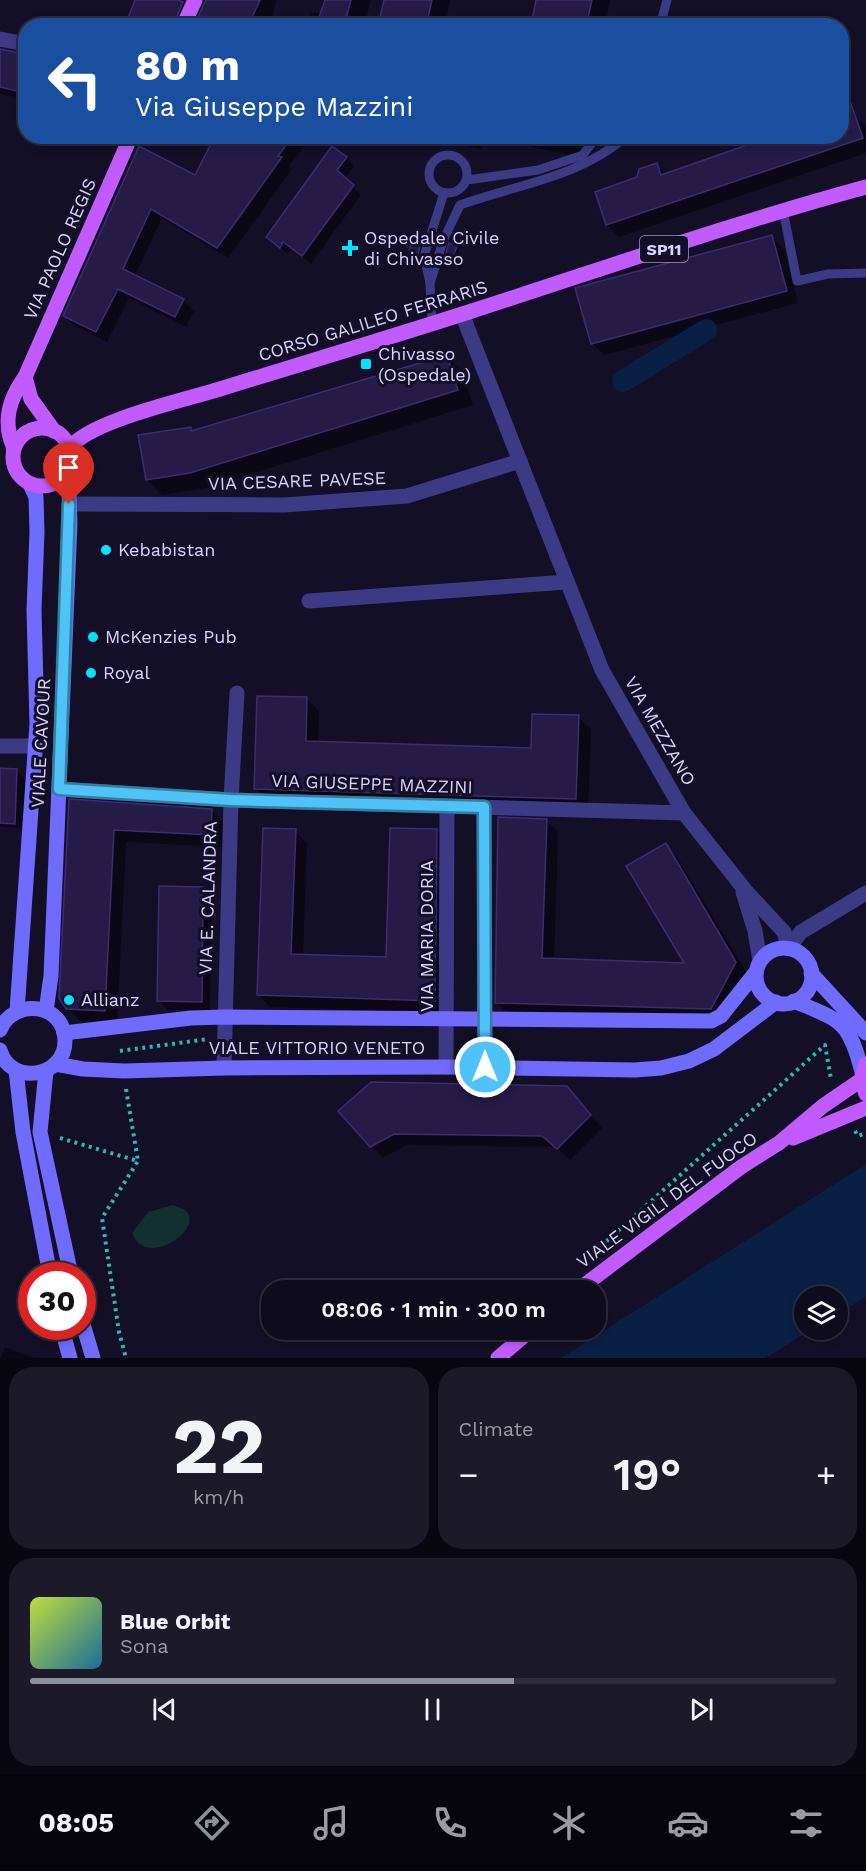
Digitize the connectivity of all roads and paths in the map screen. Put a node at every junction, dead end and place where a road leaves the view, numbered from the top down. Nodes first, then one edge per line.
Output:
1 (195, 0) edge
2 (667, 0) edge
3 (187, 18) edge
4 (662, 18) edge
5 (0, 39) edge
6 (18, 42) edge
7 (127, 144) edge
8 (591, 144) edge
9 (616, 144) edge
10 (467, 180) junction
11 (866, 187) edge
12 (444, 193) junction
13 (783, 210) junction
14 (866, 273) edge
15 (430, 284) junction
16 (462, 314) junction
17 (432, 324) junction
18 (25, 377) junction
19 (54, 431) junction
20 (14, 448) junction
21 (70, 448) junction
22 (520, 461) junction
23 (64, 477) junction
24 (30, 484) junction
25 (69, 504) junction
26 (567, 582) junction
27 (309, 601) dead end
28 (237, 693) dead end
29 (0, 746) edge
30 (36, 746) junction
31 (59, 789) junction
32 (231, 800) junction
33 (447, 806) junction
34 (484, 807) junction
35 (684, 813) junction
36 (741, 887) junction
37 (866, 893) edge
38 (789, 948) junction
39 (758, 967) junction
40 (811, 973) junction
41 (794, 1001) junction
42 (776, 1002) junction
43 (46, 1011) junction
44 (9, 1012) edge
45 (224, 1017) junction
46 (446, 1020) junction
47 (485, 1020) junction
48 (115, 1029) junction
49 (0, 1030) edge
50 (64, 1033) junction
51 (866, 1033) edge
52 (224, 1037) junction
53 (119, 1051) junction
54 (0, 1054) edge
55 (446, 1066) junction
56 (485, 1067) junction
57 (51, 1068) junction
58 (224, 1068) junction
59 (16, 1070) junction
60 (124, 1071) junction
61 (864, 1077) edge
62 (835, 1097) junction
63 (866, 1108) edge
64 (846, 1116) junction
65 (40, 1132) junction
66 (866, 1133) edge
67 (779, 1143) junction
68 (138, 1161) junction
69 (589, 1257) dead end
70 (48, 1262) edge
71 (68, 1262) edge
72 (579, 1280) edge
73 (65, 1340) edge
74 (88, 1340) edge
75 (519, 1340) edge
76 (70, 1358) edge
77 (93, 1358) edge
78 (126, 1358) edge
79 (498, 1358) edge

1 - 3 main road
2 - 4 lane
5 - 6 street
7 - 18 main road, VIA PAOLO REGIS
8 - 10 lane
9 - 15 lane
10 - 12 lane
10 - 12 lane
11 - 13 main road, CORSO GALILEO FERRARIS / SP11
12 - 15 lane
13 - 14 lane
13 - 16 main road, CORSO GALILEO FERRARIS / SP11
15 - 17 lane
16 - 17 main road, CORSO GALILEO FERRARIS
16 - 22 street, VIA MEZZANO
17 - 21 main road, CORSO GALILEO FERRARIS
18 - 19 main road
18 - 20 main road, VIA PAOLO REGIS
19 - 20 main road
19 - 21 main road
20 - 24 main road
21 - 23 main road
22 - 25 street, VIA CESARE PAVESE
22 - 26 street, VIA MEZZANO
23 - 24 main road
23 - 25 main road, VIALE CAVOUR
24 - 30 main road, VIALE CAVOUR
25 - 31 main road, VIALE CAVOUR
26 - 27 street
26 - 35 street, VIA MEZZANO
28 - 32 street, VIA E. CALANDRA
29 - 30 street
30 - 44 main road, VIALE CAVOUR
31 - 32 street, VIA GIUSEPPE MAZZINI
31 - 43 main road, VIALE CAVOUR
32 - 33 street, VIA GIUSEPPE MAZZINI
32 - 45 street, VIA E. CALANDRA
33 - 34 street, VIA GIUSEPPE MAZZINI
33 - 46 street, VIA MARIA DORIA
34 - 35 street, VIA GIUSEPPE MAZZINI
34 - 47 street
35 - 36 street, VIA MEZZANO
36 - 38 street, VIA MEZZANO
36 - 39 street, VIA MEZZANO
37 - 38 street
38 - 39 main road
38 - 40 main road, VIA MEZZANO
39 - 42 main road, VIA MEZZANO
39 - 47 main road, VIALE VITTORIO VENETO
40 - 41 main road
40 - 51 main road, VIA MEZZANO
41 - 42 main road
41 - 61 main road
42 - 56 main road, VIALE VITTORIO VENETO
43 - 44 main road
43 - 50 main road
44 - 49 main road
45 - 46 main road, VIALE VITTORIO VENETO
45 - 48 main road, VIALE VITTORIO VENETO
45 - 52 street, VIA E. CALANDRA
46 - 47 main road, VIALE VITTORIO VENETO
46 - 55 street, VIA MARIA DORIA
47 - 56 street
48 - 50 main road, VIALE VITTORIO VENETO
48 - 53 path
50 - 57 main road
52 - 53 path
52 - 58 street, VIA E. CALANDRA
53 - 60 path
54 - 59 main road
55 - 56 main road, VIALE VITTORIO VENETO
55 - 58 main road, VIALE VITTORIO VENETO
57 - 59 main road, VIALE VITTORIO VENETO
57 - 60 main road, VIALE VITTORIO VENETO
57 - 65 main road
58 - 60 main road, VIALE VITTORIO VENETO
59 - 70 main road
60 - 68 path
61 - 62 main road, VIALE VIGILI DEL FUOCO
62 - 67 main road, VIALE VIGILI DEL FUOCO
62 - 69 path
63 - 64 main road, VIALE VIGILI DEL FUOCO
64 - 66 path
64 - 67 main road, VIALE VIGILI DEL FUOCO
65 - 68 path
65 - 71 main road
67 - 72 main road, VIALE VIGILI DEL FUOCO
68 - 78 path
73 - 76 main road
74 - 77 main road
75 - 79 main road

